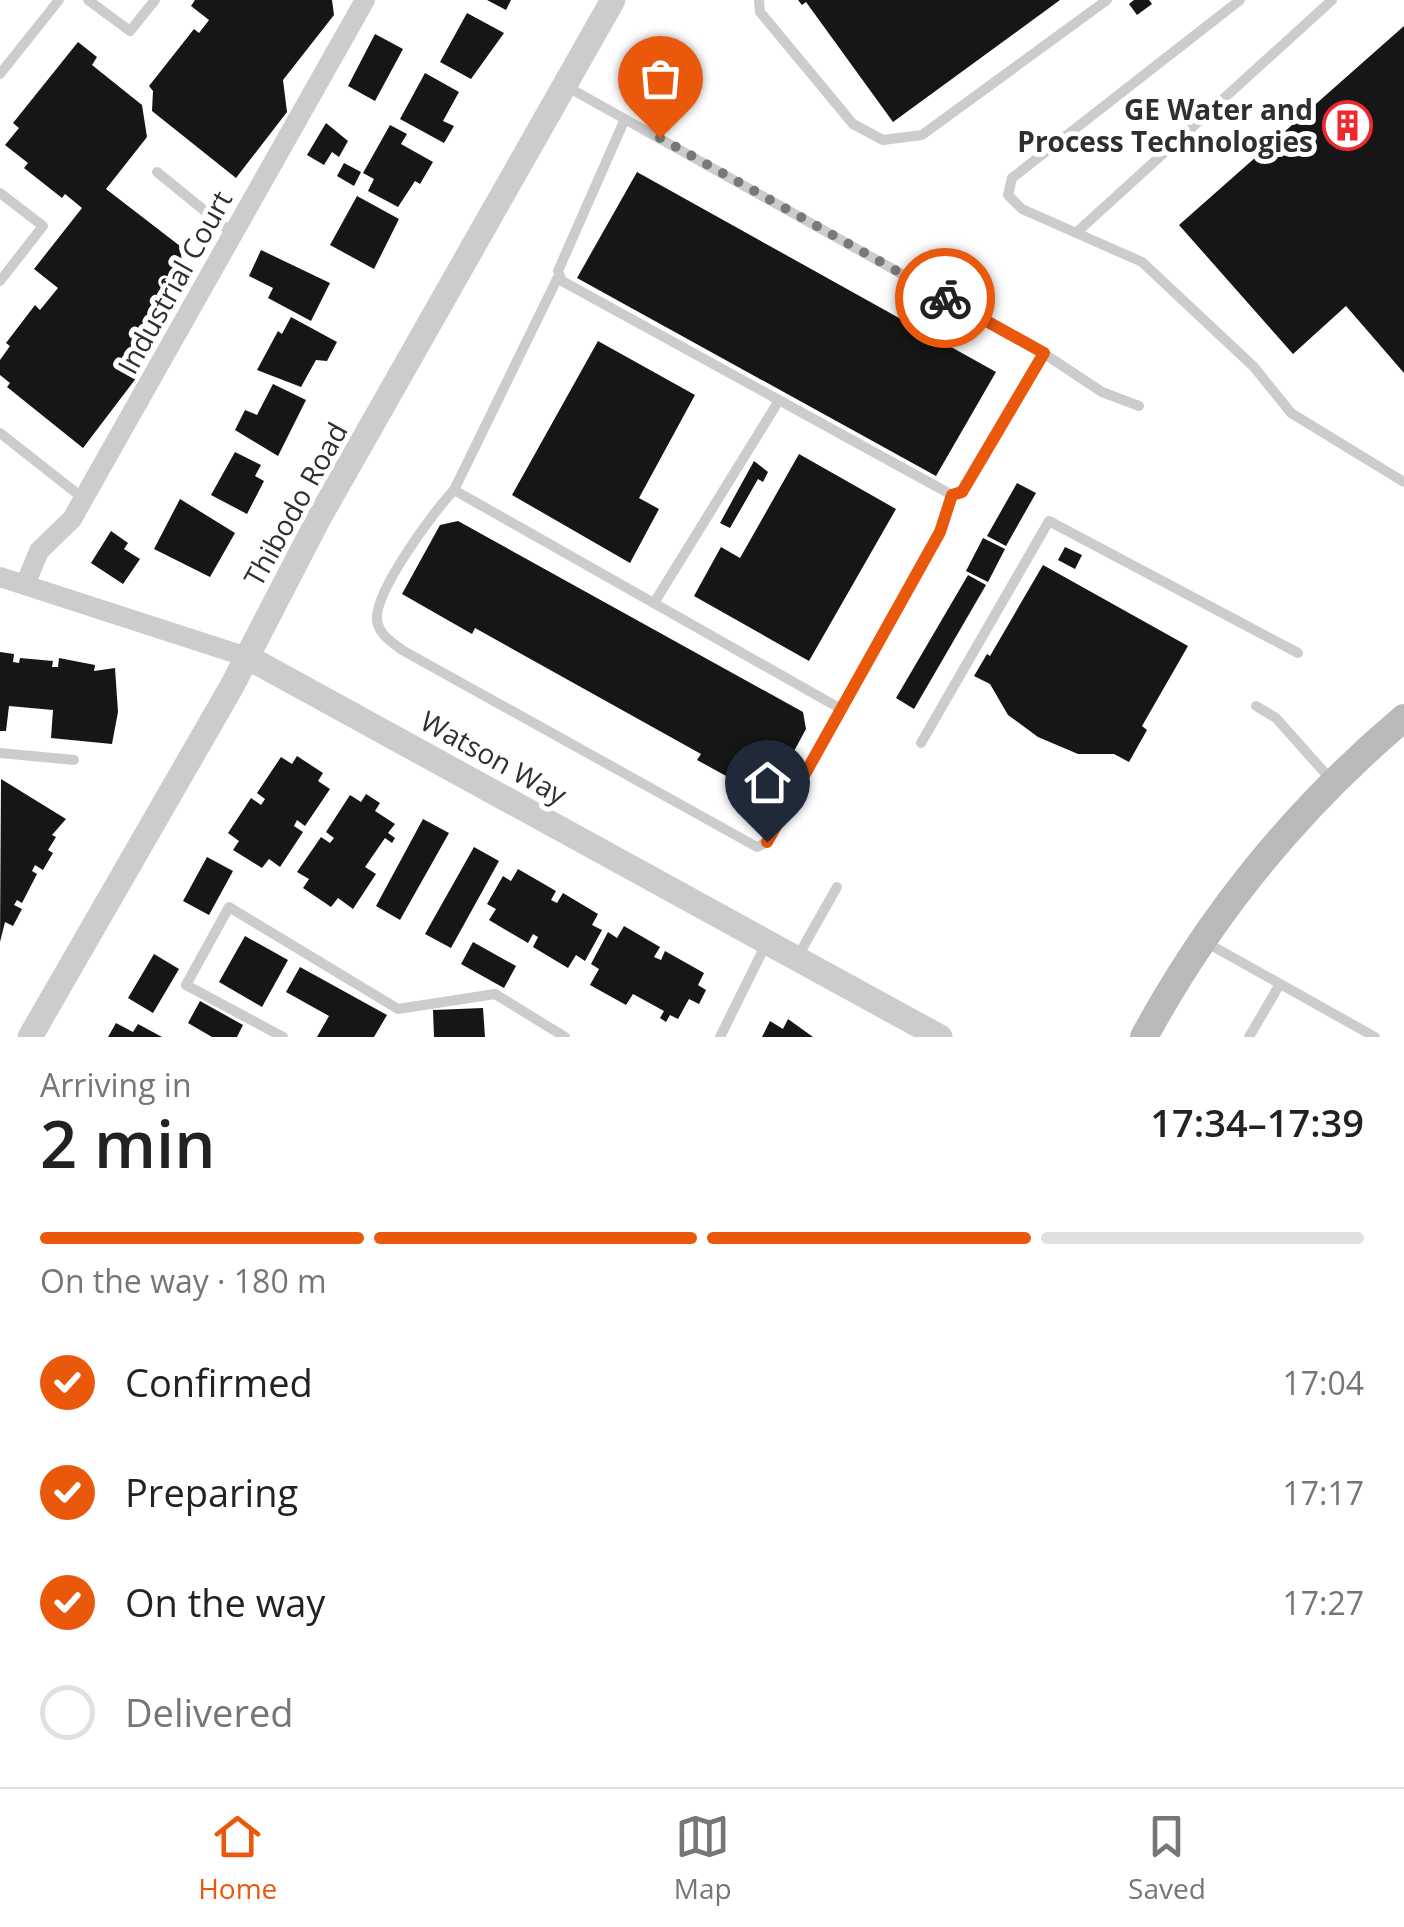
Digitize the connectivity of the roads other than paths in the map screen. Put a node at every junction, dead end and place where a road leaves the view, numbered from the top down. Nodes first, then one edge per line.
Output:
1 (59, 0) edge
2 (88, 0) edge
3 (155, 0) edge
4 (365, 0) edge
5 (613, 0) edge
6 (759, 0) edge
7 (1107, 0) edge
8 (1240, 0) edge
9 (1332, 0) edge
10 (0, 74) edge
11 (564, 85) junction
12 (626, 119) junction
13 (157, 172) dead end
14 (0, 193) edge
15 (1076, 233) junction
16 (233, 234) junction
17 (558, 277) junction
18 (0, 282) edge
19 (1044, 353) junction
20 (778, 402) junction
21 (1139, 406) dead end
22 (0, 433) edge
23 (1404, 482) edge
24 (454, 490) junction
25 (952, 495) junction
26 (84, 500) junction
27 (0, 577) edge
28 (26, 585) junction
29 (654, 604) junction
30 (1298, 653) dead end
31 (247, 657) junction
32 (1256, 706) dead end
33 (841, 709) junction
34 (1404, 718) edge
35 (921, 743) dead end
36 (0, 753) edge
37 (74, 760) dead end
38 (1333, 782) junction
39 (838, 888) dead end
40 (1202, 940) junction
41 (768, 941) junction
42 (797, 957) junction
43 (1280, 984) junction
44 (30, 1037) edge
45 (283, 1037) edge
46 (565, 1037) edge
47 (720, 1037) edge
48 (940, 1037) edge
49 (1144, 1037) edge
50 (1248, 1037) edge
51 (1375, 1037) edge

1 - 10 lane
2 - 3 lane
4 - 16 street, Industrial Court
5 - 11 street, Thibodo Road
6 - 7 lane
8 - 15 lane
9 - 15 lane
11 - 12 lane
11 - 31 street, Thibodo Road
12 - 17 lane
12 - 19 lane
13 - 16 lane
14 - 18 lane
15 - 23 lane
16 - 26 street, Industrial Court
17 - 20 lane
17 - 24 lane
19 - 21 lane
19 - 25 lane
20 - 25 lane
20 - 29 lane
22 - 26 lane
24 - 29 lane
24 - 33 lane
25 - 33 lane
26 - 28 street, Industrial Court
27 - 28 street, Watson Way
28 - 31 street, Watson Way
29 - 33 lane
30 - 35 lane
31 - 41 street, Watson Way
31 - 44 street, Thibodo Road
32 - 38 lane
34 - 38 main road
36 - 37 lane
38 - 40 main road
39 - 42 lane
40 - 43 lane
40 - 49 main road
41 - 42 street, Watson Way
41 - 47 lane
42 - 48 street, Watson Way
43 - 50 lane
43 - 51 lane
45 - 46 lane

